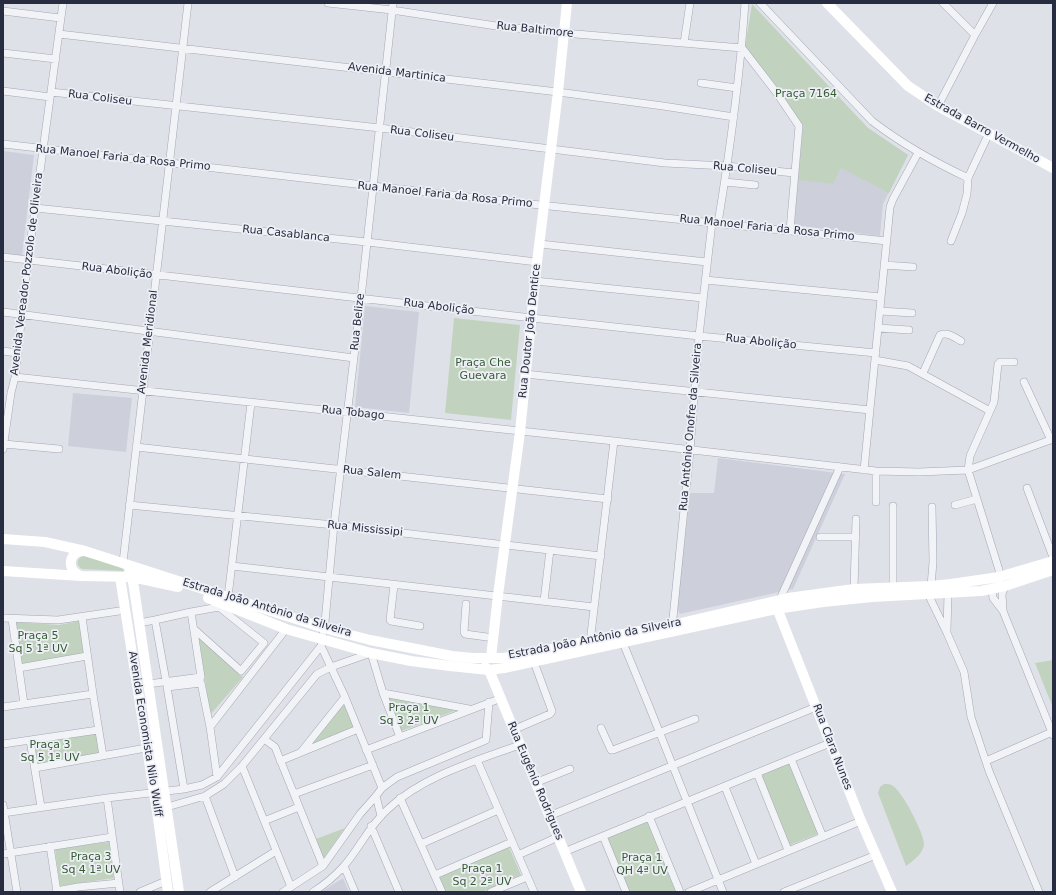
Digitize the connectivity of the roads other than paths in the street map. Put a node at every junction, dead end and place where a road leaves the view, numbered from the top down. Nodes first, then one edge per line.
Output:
1 (63, 3) edge
2 (188, 3) edge
3 (328, 3) edge
4 (567, 3) edge
5 (690, 3) edge
6 (746, 3) edge
7 (760, 3) edge
8 (827, 3) edge
9 (943, 3) edge
10 (993, 3) edge
11 (392, 7) edge
12 (3, 11) edge
13 (60, 18) junction
14 (564, 33) junction
15 (59, 34) junction
16 (975, 35) junction
17 (684, 43) junction
18 (183, 48) junction
19 (742, 48) junction
20 (3, 53) edge
21 (56, 59) junction
22 (386, 72) junction
23 (701, 83) dead end
24 (737, 88) junction
25 (3, 91) edge
26 (558, 92) junction
27 (51, 95) junction
28 (938, 106) junction
29 (176, 107) junction
30 (734, 117) junction
31 (380, 128) junction
32 (989, 133) junction
33 (3, 144) edge
34 (43, 149) junction
35 (550, 150) junction
36 (918, 153) junction
37 (170, 163) junction
38 (728, 166) junction
39 (1053, 168) edge
40 (794, 173) junction
41 (968, 178) junction
42 (725, 182) junction
43 (755, 185) dead end
44 (372, 187) junction
45 (544, 206) junction
46 (35, 208) junction
47 (163, 222) junction
48 (715, 223) junction
49 (790, 230) junction
50 (887, 241) junction
51 (951, 241) dead end
52 (367, 242) junction
53 (540, 244) junction
54 (3, 257) edge
55 (28, 260) junction
56 (537, 262) junction
57 (707, 262) junction
58 (884, 265) junction
59 (913, 267) dead end
60 (156, 275) junction
61 (705, 280) junction
62 (535, 281) junction
63 (881, 297) junction
64 (361, 298) junction
65 (703, 298) junction
66 (880, 311) junction
67 (3, 312) edge
68 (912, 313) dead end
69 (22, 315) junction
70 (532, 318) junction
71 (878, 328) junction
72 (909, 330) dead end
73 (149, 332) junction
74 (699, 336) junction
75 (960, 341) dead end
76 (3, 351) edge
77 (17, 353) junction
78 (875, 357) junction
79 (354, 358) junction
80 (1014, 362) dead end
81 (923, 373) junction
82 (525, 374) junction
83 (15, 377) junction
84 (1024, 382) dead end
85 (143, 390) junction
86 (7, 392) edge
87 (695, 392) junction
88 (251, 403) junction
89 (870, 410) junction
90 (990, 411) junction
91 (348, 412) junction
92 (520, 432) junction
93 (1052, 440) edge
94 (614, 441) junction
95 (3, 447) edge
96 (136, 447) junction
97 (59, 449) dead end
98 (690, 450) junction
99 (245, 458) junction
100 (840, 467) junction
101 (341, 470) junction
102 (864, 470) junction
103 (968, 470) junction
104 (876, 471) junction
105 (1027, 488) dead end
106 (513, 489) junction
107 (608, 499) junction
108 (977, 500) junction
109 (876, 502) dead end
110 (128, 505) junction
111 (955, 505) dead end
112 (893, 506) dead end
113 (932, 507) dead end
114 (237, 516) junction
115 (856, 519) dead end
116 (334, 525) junction
117 (820, 537) dead end
118 (856, 537) junction
119 (3, 539) edge
120 (505, 545) junction
121 (550, 550) junction
122 (85, 551) junction
123 (601, 556) junction
124 (1053, 557) edge
125 (1053, 561) edge
126 (123, 562) junction
127 (232, 566) junction
128 (1053, 570) edge
129 (3, 571) edge
130 (1011, 573) junction
131 (81, 576) junction
132 (120, 576) junction
133 (132, 577) junction
134 (999, 577) junction
135 (329, 578) junction
136 (153, 582) junction
137 (394, 585) junction
138 (1005, 586) junction
139 (893, 587) junction
140 (854, 588) junction
141 (992, 589) junction
142 (929, 590) junction
143 (948, 594) junction
144 (498, 595) junction
145 (135, 598) junction
146 (544, 601) junction
147 (222, 602) junction
148 (777, 603) junction
149 (466, 604) dead end
150 (594, 607) junction
151 (126, 610) junction
152 (1003, 611) junction
153 (191, 612) junction
154 (82, 616) junction
155 (3, 618) edge
156 (12, 618) junction
157 (155, 620) junction
158 (138, 623) junction
159 (420, 626) dead end
160 (194, 628) junction
161 (324, 628) junction
162 (672, 628) junction
163 (286, 629) junction
164 (948, 633) junction
165 (494, 638) junction
166 (621, 639) junction
167 (370, 640) junction
168 (591, 641) junction
169 (603, 642) junction
170 (325, 643) junction
171 (574, 649) junction
172 (371, 653) junction
173 (87, 656) junction
174 (472, 658) junction
175 (491, 658) junction
176 (534, 662) junction
177 (19, 668) junction
178 (331, 668) junction
179 (489, 670) junction
180 (201, 680) junction
181 (166, 681) junction
182 (148, 684) junction
183 (383, 693) junction
184 (93, 694) junction
185 (345, 697) junction
186 (499, 698) junction
187 (489, 702) junction
188 (24, 704) junction
189 (3, 707) edge
190 (816, 707) junction
191 (470, 710) junction
192 (695, 719) dead end
193 (210, 727) junction
194 (601, 728) dead end
195 (358, 729) junction
196 (98, 730) junction
197 (513, 730) junction
198 (660, 732) junction
199 (1052, 733) edge
200 (400, 736) junction
201 (264, 739) junction
202 (30, 740) junction
203 (830, 743) junction
204 (3, 744) edge
205 (519, 745) junction
206 (146, 748) junction
207 (366, 750) junction
208 (301, 752) junction
209 (103, 756) junction
210 (477, 760) junction
211 (791, 760) junction
212 (280, 761) junction
213 (986, 761) junction
214 (373, 765) junction
215 (242, 766) junction
216 (672, 766) junction
217 (35, 768) junction
218 (570, 769) dead end
219 (757, 773) junction
220 (217, 777) junction
221 (535, 783) junction
222 (725, 787) junction
223 (382, 788) junction
224 (184, 789) junction
225 (164, 791) junction
226 (154, 792) junction
227 (294, 794) junction
228 (205, 796) junction
229 (376, 796) junction
230 (107, 798) junction
231 (400, 798) junction
232 (686, 802) junction
233 (41, 807) junction
234 (167, 807) junction
235 (299, 807) junction
236 (3, 810) edge
237 (498, 810) junction
238 (381, 816) junction
239 (549, 816) junction
240 (649, 816) junction
241 (264, 821) junction
242 (861, 821) junction
243 (371, 826) junction
244 (603, 836) junction
245 (112, 837) junction
246 (558, 837) junction
247 (823, 837) junction
248 (512, 842) junction
249 (421, 844) junction
250 (50, 846) junction
251 (788, 850) junction
252 (276, 851) junction
253 (11, 852) junction
254 (564, 852) junction
255 (3, 854) edge
256 (518, 855) junction
257 (876, 855) junction
258 (756, 864) junction
259 (323, 866) junction
260 (344, 866) junction
261 (435, 875) junction
262 (235, 876) junction
263 (527, 877) junction
264 (718, 880) junction
265 (166, 881) junction
266 (119, 883) junction
267 (291, 887) junction
268 (78, 889) edge
269 (56, 891) edge
270 (17, 892) edge
271 (120, 892) edge
272 (140, 892) edge
273 (168, 892) edge
274 (179, 892) edge
275 (210, 892) edge
276 (283, 892) edge
277 (313, 892) edge
278 (355, 892) edge
279 (399, 892) edge
280 (441, 892) edge
281 (491, 892) edge
282 (534, 892) edge
283 (581, 892) edge
284 (626, 892) edge
285 (680, 892) edge
286 (689, 892) edge
287 (723, 892) edge
288 (784, 892) edge
289 (892, 892) edge
290 (1039, 892) edge

1 - 13 street, Avenida Vereador Pozzolo de Oliveira
2 - 18 street, Avenida Meridional
3 - 11 street, Rua Baltimore
4 - 14 main road, Rua Doutor João Dentice
5 - 17 street
6 - 19 street, Rua Antônio Onofre da Silveira
7 - 36 street
8 - 28 main road, Estrada Barro Vermelho
9 - 16 street
10 - 16 street
11 - 14 street, Rua Baltimore
11 - 22 street, Rua Belize
12 - 13 street
13 - 15 street, Avenida Vereador Pozzolo de Oliveira
14 - 17 street, Rua Baltimore
14 - 26 main road, Rua Doutor João Dentice
15 - 18 street, Avenida Martinica
15 - 21 street, Avenida Vereador Pozzolo de Oliveira
16 - 28 street
17 - 19 street, Rua Baltimore
18 - 22 street, Avenida Martinica
18 - 29 street, Avenida Meridional
19 - 24 street, Rua Antônio Onofre da Silveira
19 - 40 street
20 - 21 street
21 - 27 street, Avenida Vereador Pozzolo de Oliveira
22 - 26 street, Avenida Martinica
22 - 31 street, Rua Belize
23 - 24 street
24 - 30 street, Rua Antônio Onofre da Silveira
25 - 27 street, Rua Coliseu
26 - 30 street, Avenida Martinica
26 - 35 main road, Rua Doutor João Dentice
27 - 29 street, Rua Coliseu
27 - 34 street, Avenida Vereador Pozzolo de Oliveira
28 - 32 main road, Estrada Barro Vermelho
29 - 31 street, Rua Coliseu
29 - 37 street, Avenida Meridional
30 - 38 street, Rua Antônio Onofre da Silveira
31 - 35 street, Rua Coliseu
31 - 44 street, Rua Belize
32 - 39 main road, Estrada Barro Vermelho
32 - 41 street
33 - 34 street, Rua Manoel Faria da Rosa Primo
34 - 37 street, Rua Manoel Faria da Rosa Primo
34 - 46 street, Avenida Vereador Pozzolo de Oliveira
35 - 38 street, Rua Coliseu
35 - 45 main road, Rua Doutor João Dentice
36 - 41 street
36 - 50 street
37 - 44 street, Rua Manoel Faria da Rosa Primo
37 - 47 street, Avenida Meridional
38 - 40 street, Rua Coliseu
38 - 42 street, Rua Antônio Onofre da Silveira
40 - 49 street
41 - 51 street
42 - 43 street
42 - 48 street, Rua Antônio Onofre da Silveira
44 - 45 street, Rua Manoel Faria da Rosa Primo
44 - 52 street, Rua Belize
45 - 48 street, Rua Manoel Faria da Rosa Primo
45 - 53 main road, Rua Doutor João Dentice
46 - 47 street, Rua Casablanca
46 - 55 street, Avenida Vereador Pozzolo de Oliveira
47 - 52 street, Rua Casablanca
47 - 60 street, Avenida Meridional
48 - 49 street, Rua Manoel Faria da Rosa Primo
48 - 57 street, Rua Antônio Onofre da Silveira
49 - 50 street, Rua Manoel Faria da Rosa Primo
50 - 58 street
52 - 56 street, Rua Casablanca
52 - 64 street, Rua Belize
53 - 56 main road, Rua Doutor João Dentice
53 - 57 street
54 - 55 street, Rua Abolição
55 - 60 street, Rua Abolição
55 - 69 street, Avenida Vereador Pozzolo de Oliveira
56 - 62 main road, Rua Doutor João Dentice
57 - 61 street, Rua Antônio Onofre da Silveira
58 - 59 street
58 - 63 street
60 - 64 street, Rua Abolição
60 - 73 street, Avenida Meridional
61 - 63 street
61 - 65 street, Rua Antônio Onofre da Silveira
62 - 65 street
62 - 70 main road, Rua Doutor João Dentice
63 - 66 street
64 - 70 street, Rua Abolição
64 - 79 street, Rua Belize
65 - 74 street, Rua Antônio Onofre da Silveira
66 - 68 street
66 - 71 street
67 - 69 street
69 - 73 street
69 - 77 street, Avenida Vereador Pozzolo de Oliveira
70 - 74 street, Rua Abolição
70 - 82 main road, Rua Doutor João Dentice
71 - 72 street
71 - 78 street
73 - 79 street
73 - 85 street, Avenida Meridional
74 - 78 street, Rua Abolição
74 - 87 street, Rua Antônio Onofre da Silveira
75 - 81 street
76 - 77 street
77 - 83 street, Avenida Vereador Pozzolo de Oliveira
78 - 81 street, Rua Abolição
78 - 89 street
79 - 91 street, Rua Belize
80 - 90 street
81 - 90 street, Rua Abolição
82 - 87 street
82 - 92 main road, Rua Doutor João Dentice
83 - 85 street, Rua Tobago
83 - 86 street, Avenida Vereador Pozzolo de Oliveira
84 - 93 street
85 - 88 street, Rua Tobago
85 - 96 street, Avenida Meridional
86 - 95 street, Avenida Vereador Pozzolo de Oliveira
87 - 89 street
87 - 98 street, Rua Antônio Onofre da Silveira
88 - 91 street, Rua Tobago
88 - 99 street
89 - 102 street
90 - 103 street
91 - 92 street, Rua Tobago
91 - 101 street, Rua Belize
92 - 94 street, Rua Tobago
92 - 106 main road, Rua Doutor João Dentice
93 - 103 street, Rua Tobago
94 - 98 street, Rua Tobago
94 - 107 street
95 - 97 street
96 - 99 street, Rua Salem
96 - 110 street, Avenida Meridional
98 - 100 street, Rua Tobago
98 - 162 street, Rua Antônio Onofre da Silveira
99 - 101 street, Rua Salem
99 - 114 street
100 - 102 street, Rua Tobago
100 - 148 street
101 - 106 street, Rua Salem
101 - 116 street, Rua Belize
102 - 104 street, Rua Tobago
103 - 104 street, Rua Tobago
103 - 108 street
104 - 109 street
105 - 124 street
106 - 107 street, Rua Salem
106 - 120 main road, Rua Doutor João Dentice
107 - 123 street
108 - 111 street
108 - 134 street
110 - 114 street, Rua Mississipi
110 - 126 street, Avenida Meridional
112 - 139 street
113 - 142 street
114 - 116 street, Rua Mississipi
114 - 127 street
115 - 118 street
116 - 120 street, Rua Mississipi
116 - 135 street, Rua Belize
117 - 118 street
118 - 140 street
119 - 122 main road, Estrada João Antônio da Silveira
120 - 121 street, Rua Mississipi
120 - 144 main road, Rua Doutor João Dentice
121 - 123 street, Rua Mississipi
121 - 146 street
122 - 126 main road, Estrada João Antônio da Silveira
122 - 131 main road
123 - 150 street
125 - 130 main road, Estrada João Antônio da Silveira
126 - 133 main road
126 - 147 main road, Estrada João Antônio da Silveira
127 - 135 street
127 - 147 street
128 - 138 main road, Estrada João Antônio da Silveira
129 - 131 main road, Estrada João Antônio da Silveira
130 - 134 main road, Estrada João Antônio da Silveira
130 - 141 main road
131 - 132 main road, Estrada João Antônio da Silveira
132 - 133 main road, Estrada João Antônio da Silveira
132 - 151 main road, Avenida Economista Nilo Wulff
133 - 136 main road, Estrada João Antônio da Silveira
133 - 145 main road, Avenida Economista Nilo Wulff
134 - 142 main road, Estrada João Antônio da Silveira
135 - 137 street
135 - 161 street, Rua Belize
136 - 145 main road
136 - 147 main road, Estrada João Antônio da Silveira
137 - 144 street
137 - 159 street
138 - 141 main road, Estrada João Antônio da Silveira
138 - 152 street
139 - 140 main road, Estrada João Antônio da Silveira
139 - 142 main road, Estrada João Antônio da Silveira
140 - 148 main road, Estrada João Antônio da Silveira
141 - 143 main road, Estrada João Antônio da Silveira
141 - 152 street
142 - 143 main road, Estrada João Antônio da Silveira
142 - 148 main road, Estrada João Antônio da Silveira
142 - 164 street
143 - 164 street
144 - 146 street
144 - 165 main road, Rua Doutor João Dentice
145 - 158 main road, Avenida Economista Nilo Wulff
146 - 150 street
147 - 153 street
147 - 160 street
147 - 161 main road, Estrada João Antônio da Silveira
147 - 163 main road, Estrada João Antônio da Silveira
148 - 162 main road, Estrada João Antônio da Silveira
148 - 190 main road, Rua Clara Nunes
149 - 165 street
150 - 168 street
151 - 154 street
151 - 206 main road, Avenida Economista Nilo Wulff
152 - 199 street
153 - 157 street
153 - 160 street
154 - 156 street
154 - 173 street
155 - 156 street
156 - 177 street
157 - 158 street
157 - 181 street
158 - 182 main road, Avenida Economista Nilo Wulff
160 - 180 street
161 - 167 main road, Estrada João Antônio da Silveira
161 - 170 street, Rua Belize
162 - 166 main road, Estrada João Antônio da Silveira
163 - 170 main road, Estrada João Antônio da Silveira
163 - 193 street
164 - 213 street
165 - 175 main road, Rua Doutor João Dentice
166 - 169 main road, Estrada João Antônio da Silveira
166 - 198 street
167 - 170 main road
167 - 174 main road, Estrada João Antônio da Silveira
168 - 169 main road, Estrada João Antônio da Silveira
168 - 171 main road, Estrada João Antônio da Silveira
169 - 171 main road, Estrada João Antônio da Silveira
170 - 172 main road, Estrada João Antônio da Silveira
170 - 178 street
170 - 220 street
171 - 175 main road, Estrada João Antônio da Silveira
171 - 176 main road, Estrada João Antônio da Silveira
172 - 178 street
172 - 179 main road, Estrada João Antônio da Silveira
172 - 183 street
173 - 177 street
173 - 184 street
174 - 175 main road, Estrada João Antônio da Silveira
174 - 179 main road
176 - 179 main road, Estrada João Antônio da Silveira
176 - 197 street
177 - 188 street
178 - 185 street
178 - 201 street
179 - 186 main road, Rua Eugênio Rodrigues
180 - 181 street
180 - 193 street
180 - 224 street
181 - 182 street
182 - 225 main road, Avenida Economista Nilo Wulff
183 - 191 street
183 - 200 street
184 - 188 street
184 - 196 street
185 - 195 street
185 - 208 street
186 - 187 street
186 - 197 main road, Rua Eugênio Rodrigues
187 - 191 street
187 - 223 street
188 - 189 street
190 - 203 main road, Rua Clara Nunes
190 - 216 street
191 - 200 street
192 - 198 street
193 - 220 street
194 - 198 street
195 - 207 street
195 - 208 street
196 - 202 street
196 - 209 street
197 - 205 main road, Rua Eugênio Rodrigues
198 - 216 street
199 - 213 street
200 - 207 street
201 - 212 street
201 - 215 street
202 - 204 street
202 - 217 street
203 - 211 street
203 - 242 main road, Rua Clara Nunes
205 - 210 street
205 - 221 main road, Rua Eugênio Rodrigues
206 - 209 street
206 - 226 main road, Avenida Economista Nilo Wulff
207 - 214 street
208 - 212 street
209 - 217 street
210 - 231 street
210 - 237 street
211 - 219 street
211 - 247 street
212 - 227 street
213 - 290 street
214 - 223 street
214 - 227 street
215 - 228 street
215 - 241 street
216 - 232 street
216 - 239 street
217 - 233 street
218 - 221 street
219 - 222 street
219 - 251 street
220 - 224 street
221 - 239 main road, Rua Eugênio Rodrigues
222 - 232 street
222 - 258 street
223 - 229 street
224 - 225 street
225 - 226 street
225 - 234 main road, Avenida Economista Nilo Wulff
226 - 230 street
226 - 265 main road, Avenida Economista Nilo Wulff
227 - 235 street
228 - 234 street
228 - 262 street
229 - 238 street
229 - 259 street
230 - 233 street
230 - 245 street
231 - 238 street
231 - 249 street
232 - 240 street
232 - 264 street
233 - 236 street
234 - 274 main road, Avenida Economista Nilo Wulff
235 - 241 street
235 - 259 street
236 - 253 street
237 - 248 street
237 - 249 street
238 - 243 street
239 - 246 main road, Rua Eugênio Rodrigues
240 - 244 street
240 - 285 street
241 - 252 street
242 - 247 street
242 - 257 main road, Rua Clara Nunes
243 - 260 street
243 - 279 street
244 - 254 street
244 - 284 street
245 - 250 street
245 - 266 street
246 - 254 main road, Rua Eugênio Rodrigues
246 - 256 street
247 - 251 street
248 - 256 street
248 - 261 street
249 - 261 street
250 - 253 street
250 - 269 street
251 - 258 street
252 - 262 street
252 - 267 street
253 - 255 street
253 - 270 street
254 - 283 main road, Rua Eugênio Rodrigues
256 - 263 street
257 - 288 street
257 - 289 main road, Rua Clara Nunes
258 - 264 street
259 - 267 street
260 - 277 street
260 - 278 street
261 - 280 street
262 - 275 street
263 - 281 street
263 - 282 street
264 - 286 street
264 - 287 street
265 - 272 street
265 - 273 main road, Avenida Economista Nilo Wulff
266 - 268 street
266 - 271 street
267 - 276 street
268 - 269 street

